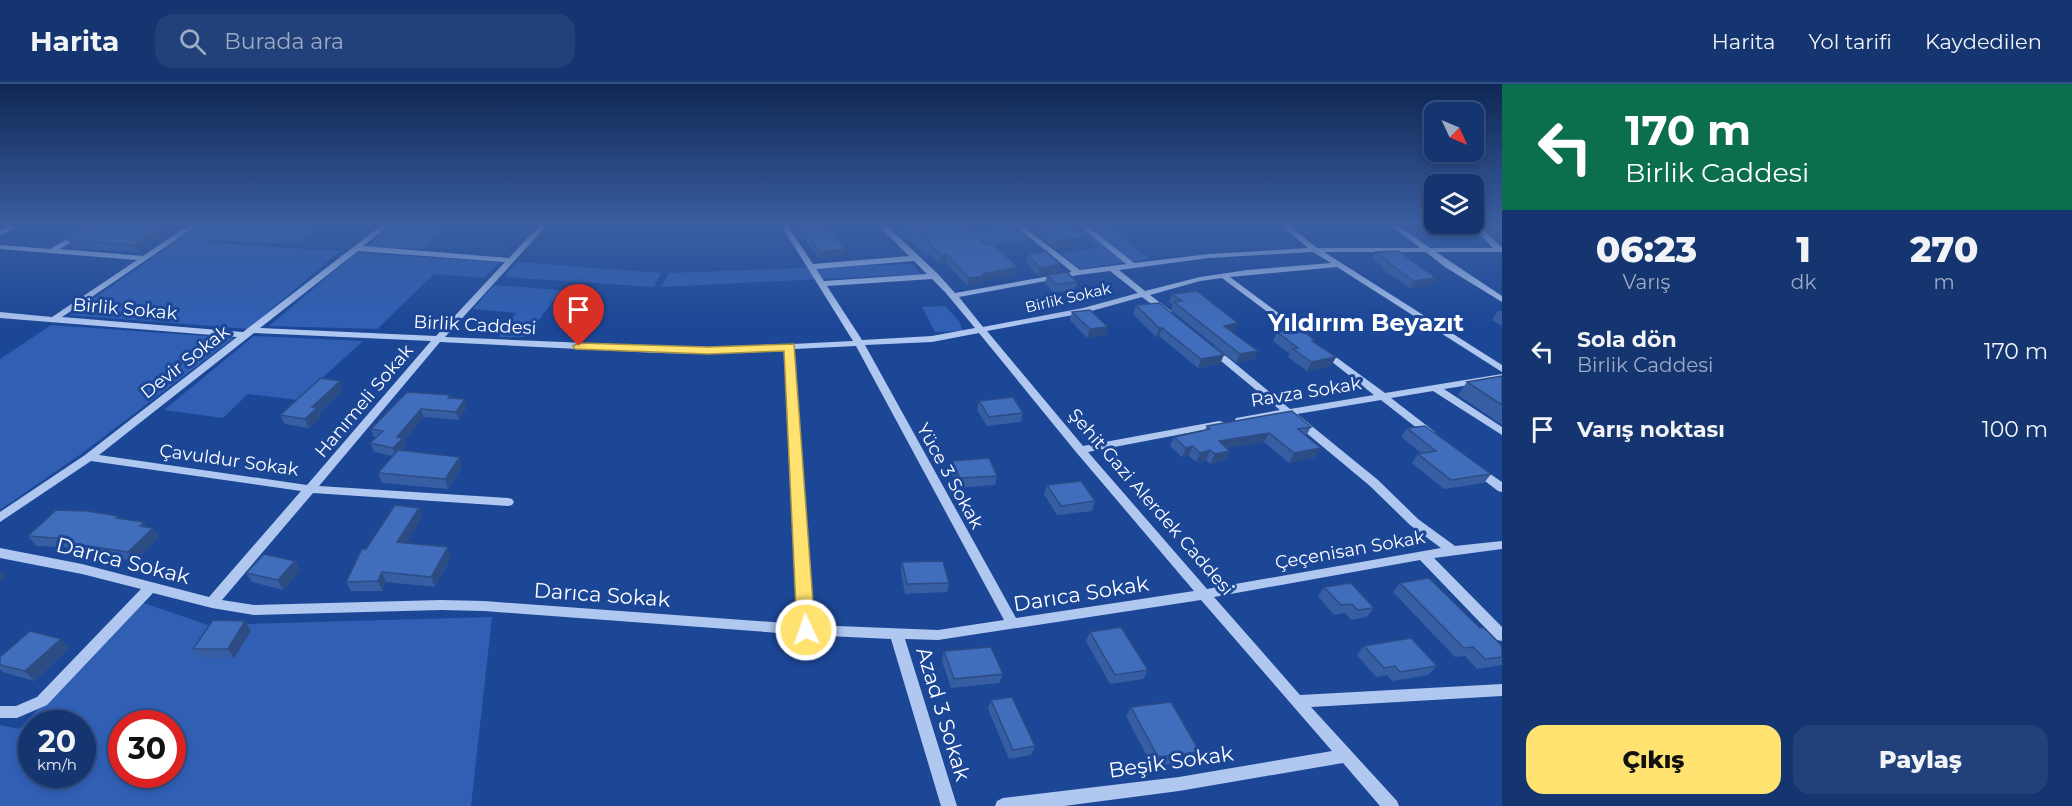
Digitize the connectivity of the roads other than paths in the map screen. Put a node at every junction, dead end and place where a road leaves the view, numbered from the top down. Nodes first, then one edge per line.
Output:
1 (145, 259) edge
2 (342, 259) edge
3 (493, 259) edge
4 (805, 259) edge
5 (908, 259) edge
6 (917, 259) edge
7 (1060, 259) edge
8 (1123, 259) edge
9 (1186, 259) edge
10 (1329, 259) edge
11 (1440, 259) edge
12 (510, 260) joint
13 (1131, 265) junction
14 (1339, 265) junction
15 (810, 267) junction
16 (1111, 268) junction
17 (1078, 273) junction
18 (935, 276) junction
19 (1224, 276) junction
20 (822, 284) junction
21 (1145, 294) junction
22 (953, 296) junction
23 (1502, 300) edge
24 (0, 315) edge
25 (54, 319) junction
26 (1179, 322) edge
27 (981, 331) junction
28 (250, 333) junction
29 (437, 340) junction
30 (860, 343) junction
31 (1204, 343) edge
32 (789, 347) junction
33 (1502, 369) edge
34 (1502, 377) edge
35 (1435, 388) junction
36 (1383, 396) junction
37 (1286, 411) junction
38 (1502, 432) edge
39 (1438, 439) edge
40 (1080, 450) junction
41 (89, 457) junction
42 (1466, 460) edge
43 (1502, 488) edge
44 (311, 489) junction
45 (508, 502) dead end
46 (0, 518) edge
47 (1502, 544) edge
48 (1453, 551) junction
49 (0, 553) edge
50 (1423, 555) junction
51 (150, 588) junction
52 (1205, 594) junction
53 (212, 603) junction
54 (1013, 624) junction
55 (806, 630) junction
56 (897, 635) junction
57 (1502, 636) edge
58 (1502, 690) edge
59 (1298, 702) junction
60 (0, 712) edge
61 (1345, 756) junction
62 (949, 806) edge
63 (1003, 806) edge
64 (1391, 806) edge

1 - 25 street
2 - 28 street, Devir Sokak
3 - 12 street
4 - 15 street, Yüce 3 Sokak
5 - 15 street
6 - 18 street, Şehit Gazi Alerdek Caddesi
7 - 17 street
8 - 13 street
9 - 13 street
10 - 14 street
11 - 23 street
12 - 29 street, Hanımeli Sokak
13 - 16 street
14 - 19 street, Birlik Sokak
14 - 33 street
15 - 20 street, Yüce 3 Sokak
16 - 17 street
16 - 21 street
17 - 22 street
18 - 20 street
18 - 22 street, Şehit Gazi Alerdek Caddesi
19 - 21 street, Birlik Sokak
19 - 36 street
20 - 30 street, Yüce 3 Sokak
21 - 26 street
21 - 27 street, Birlik Sokak
22 - 27 street, Şehit Gazi Alerdek Caddesi
24 - 25 street, Birlik Sokak
25 - 28 street, Birlik Sokak
27 - 30 street, Birlik Caddesi
27 - 40 street, Şehit Gazi Alerdek Caddesi
28 - 29 street, Birlik Caddesi
28 - 41 street, Devir Sokak
29 - 32 street, Birlik Caddesi
29 - 44 street, Hanımeli Sokak
30 - 32 street, Birlik Caddesi
30 - 54 street, Yüce 3 Sokak
31 - 37 street
32 - 55 street
34 - 35 street, Ravza Sokak
35 - 36 street, Ravza Sokak
35 - 38 street
36 - 37 street, Ravza Sokak
36 - 39 street
37 - 40 street, Ravza Sokak
37 - 48 street
40 - 52 street, Şehit Gazi Alerdek Caddesi
41 - 44 street, Çavuldur Sokak
41 - 46 street, Devir Sokak
42 - 43 street
44 - 45 street, Çavuldur Sokak
44 - 53 street, Hanımeli Sokak
47 - 48 street, Çeçenisan Sokak
48 - 50 street, Çeçenisan Sokak
49 - 51 street, Darıca Sokak
50 - 52 street, Çeçenisan Sokak
50 - 57 street
51 - 53 street, Darıca Sokak
51 - 60 street
52 - 54 street, Darıca Sokak
52 - 59 street, Şehit Gazi Alerdek Caddesi
53 - 55 street, Darıca Sokak
54 - 56 street, Darıca Sokak
55 - 56 street, Darıca Sokak
56 - 62 street, Azad 3 Sokak
58 - 59 street
59 - 61 street, Şehit Gazi Alerdek Caddesi
61 - 63 street, Beşik Sokak
61 - 64 street, Şehit Gazi Alerdek Caddesi

